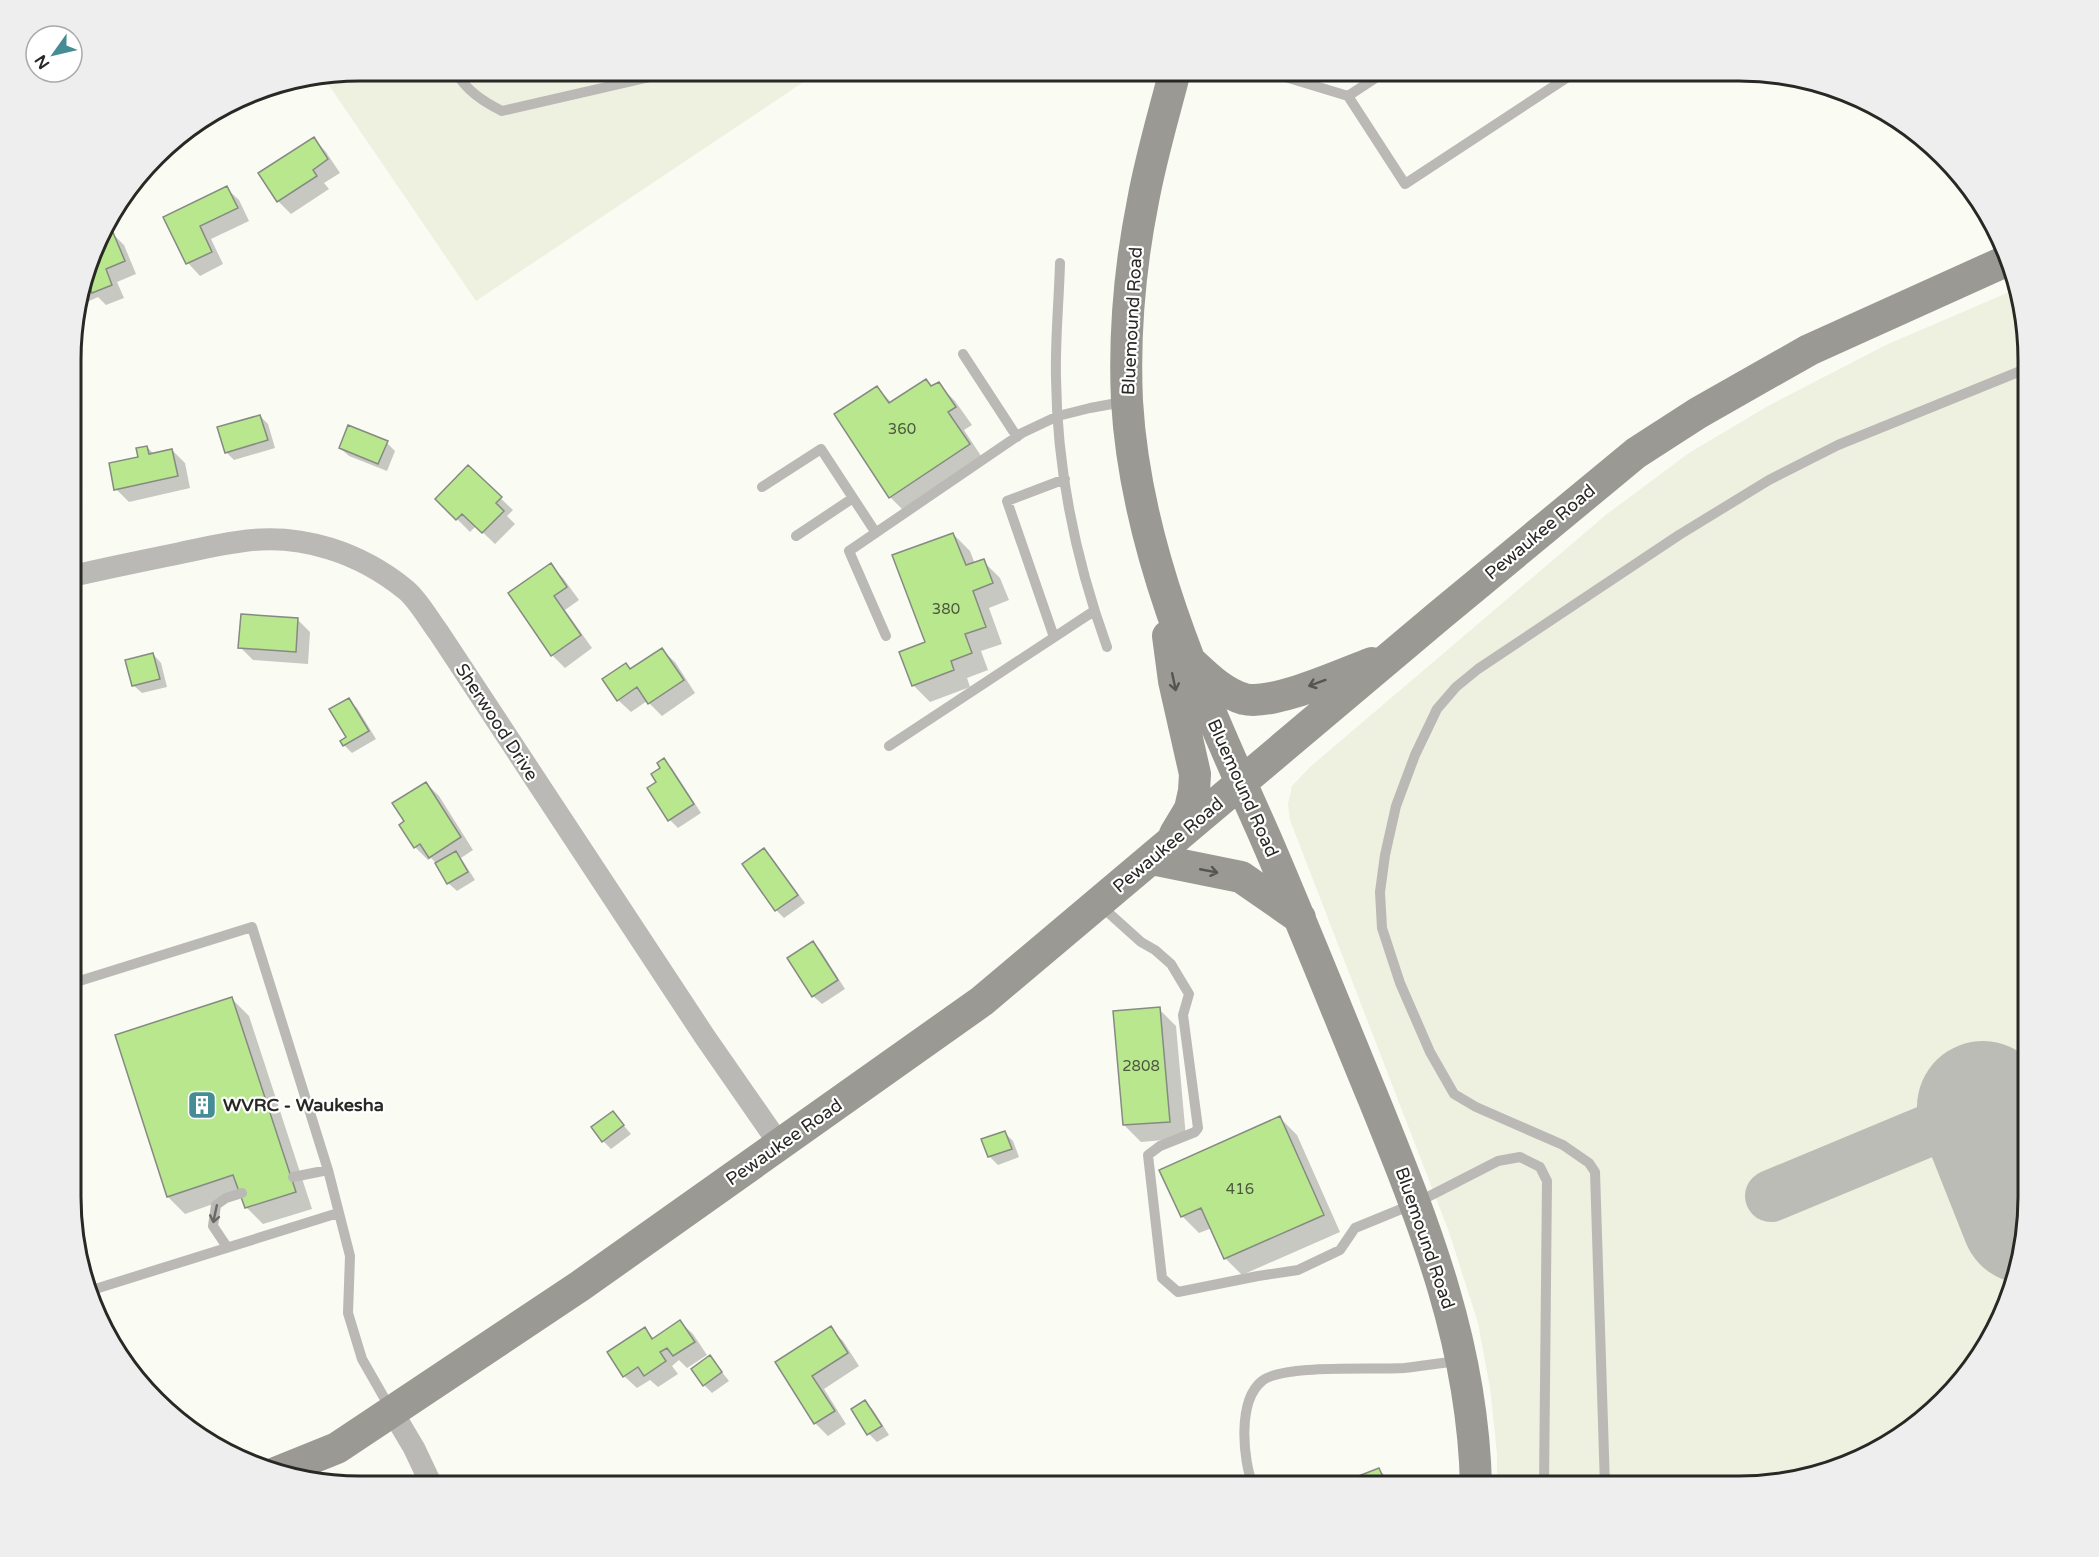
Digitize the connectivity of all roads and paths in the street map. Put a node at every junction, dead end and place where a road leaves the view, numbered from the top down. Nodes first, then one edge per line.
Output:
1 (461, 81) edge
2 (632, 81) edge
3 (1172, 81) edge
4 (1299, 81) edge
5 (1371, 81) edge
6 (1562, 81) edge
7 (1348, 96) junction
8 (1060, 263) dead end
9 (2001, 263) edge
10 (963, 354) dead end
11 (2018, 372) edge
12 (1128, 401) junction
13 (1058, 416) junction
14 (1017, 437) junction
15 (1065, 479) junction
16 (762, 487) dead end
17 (853, 498) junction
18 (876, 533) junction
19 (796, 536) dead end
20 (81, 574) edge
21 (1169, 603) junction
22 (1094, 611) junction
23 (886, 636) dead end
24 (1054, 637) junction
25 (1107, 646) dead end
26 (1392, 656) junction
27 (1190, 662) junction
28 (889, 746) dead end
29 (1242, 784) junction
30 (1158, 854) junction
31 (1098, 904) junction
32 (1300, 918) junction
33 (81, 980) edge
34 (780, 1145) junction
35 (328, 1170) junction
36 (293, 1177) dead end
37 (242, 1192) dead end
38 (1416, 1203) junction
39 (338, 1213) junction
40 (227, 1247) junction
41 (97, 1289) edge
42 (1462, 1360) junction
43 (392, 1411) junction
44 (337, 1448) junction
45 (291, 1467) edge
46 (313, 1472) edge
47 (427, 1476) edge
48 (1249, 1476) edge
49 (1475, 1476) edge
50 (1544, 1476) edge
51 (1605, 1476) edge

1 - 2 lane
3 - 12 main road, Bluemound Road
4 - 7 lane
5 - 7 lane
6 - 7 lane
8 - 13 lane
9 - 26 main road, Pewaukee Road
10 - 14 lane
11 - 51 lane
12 - 13 lane
12 - 21 main road, Bluemound Road
13 - 14 lane
13 - 15 lane
14 - 18 lane
15 - 22 lane
15 - 24 lane
16 - 17 lane
17 - 18 lane
17 - 19 lane
18 - 23 lane
20 - 34 street, Sherwood Drive
21 - 27 main road, Bluemound Road
21 -> 30 main road
22 - 24 lane
22 - 25 lane
24 - 28 lane
26 -> 27 main road
26 - 29 main road, Pewaukee Road
27 - 29 main road, Bluemound Road
29 - 30 main road, Pewaukee Road
29 - 32 main road, Bluemound Road
30 - 31 main road, Pewaukee Road
30 -> 32 main road
31 - 34 main road, Pewaukee Road
31 - 38 lane
32 - 38 main road, Bluemound Road
33 - 35 lane
34 - 43 main road, Pewaukee Road
35 - 36 lane
35 - 39 lane
37 -> 40 lane
38 - 42 main road, Bluemound Road
38 - 50 lane
39 - 40 lane
39 - 43 lane
40 - 41 lane
42 - 48 lane
42 - 49 main road, Bluemound Road
43 - 44 main road, Pewaukee Road
43 - 47 street
44 - 45 main road, Pewaukee Road
44 - 46 main road, Pewaukee Road

